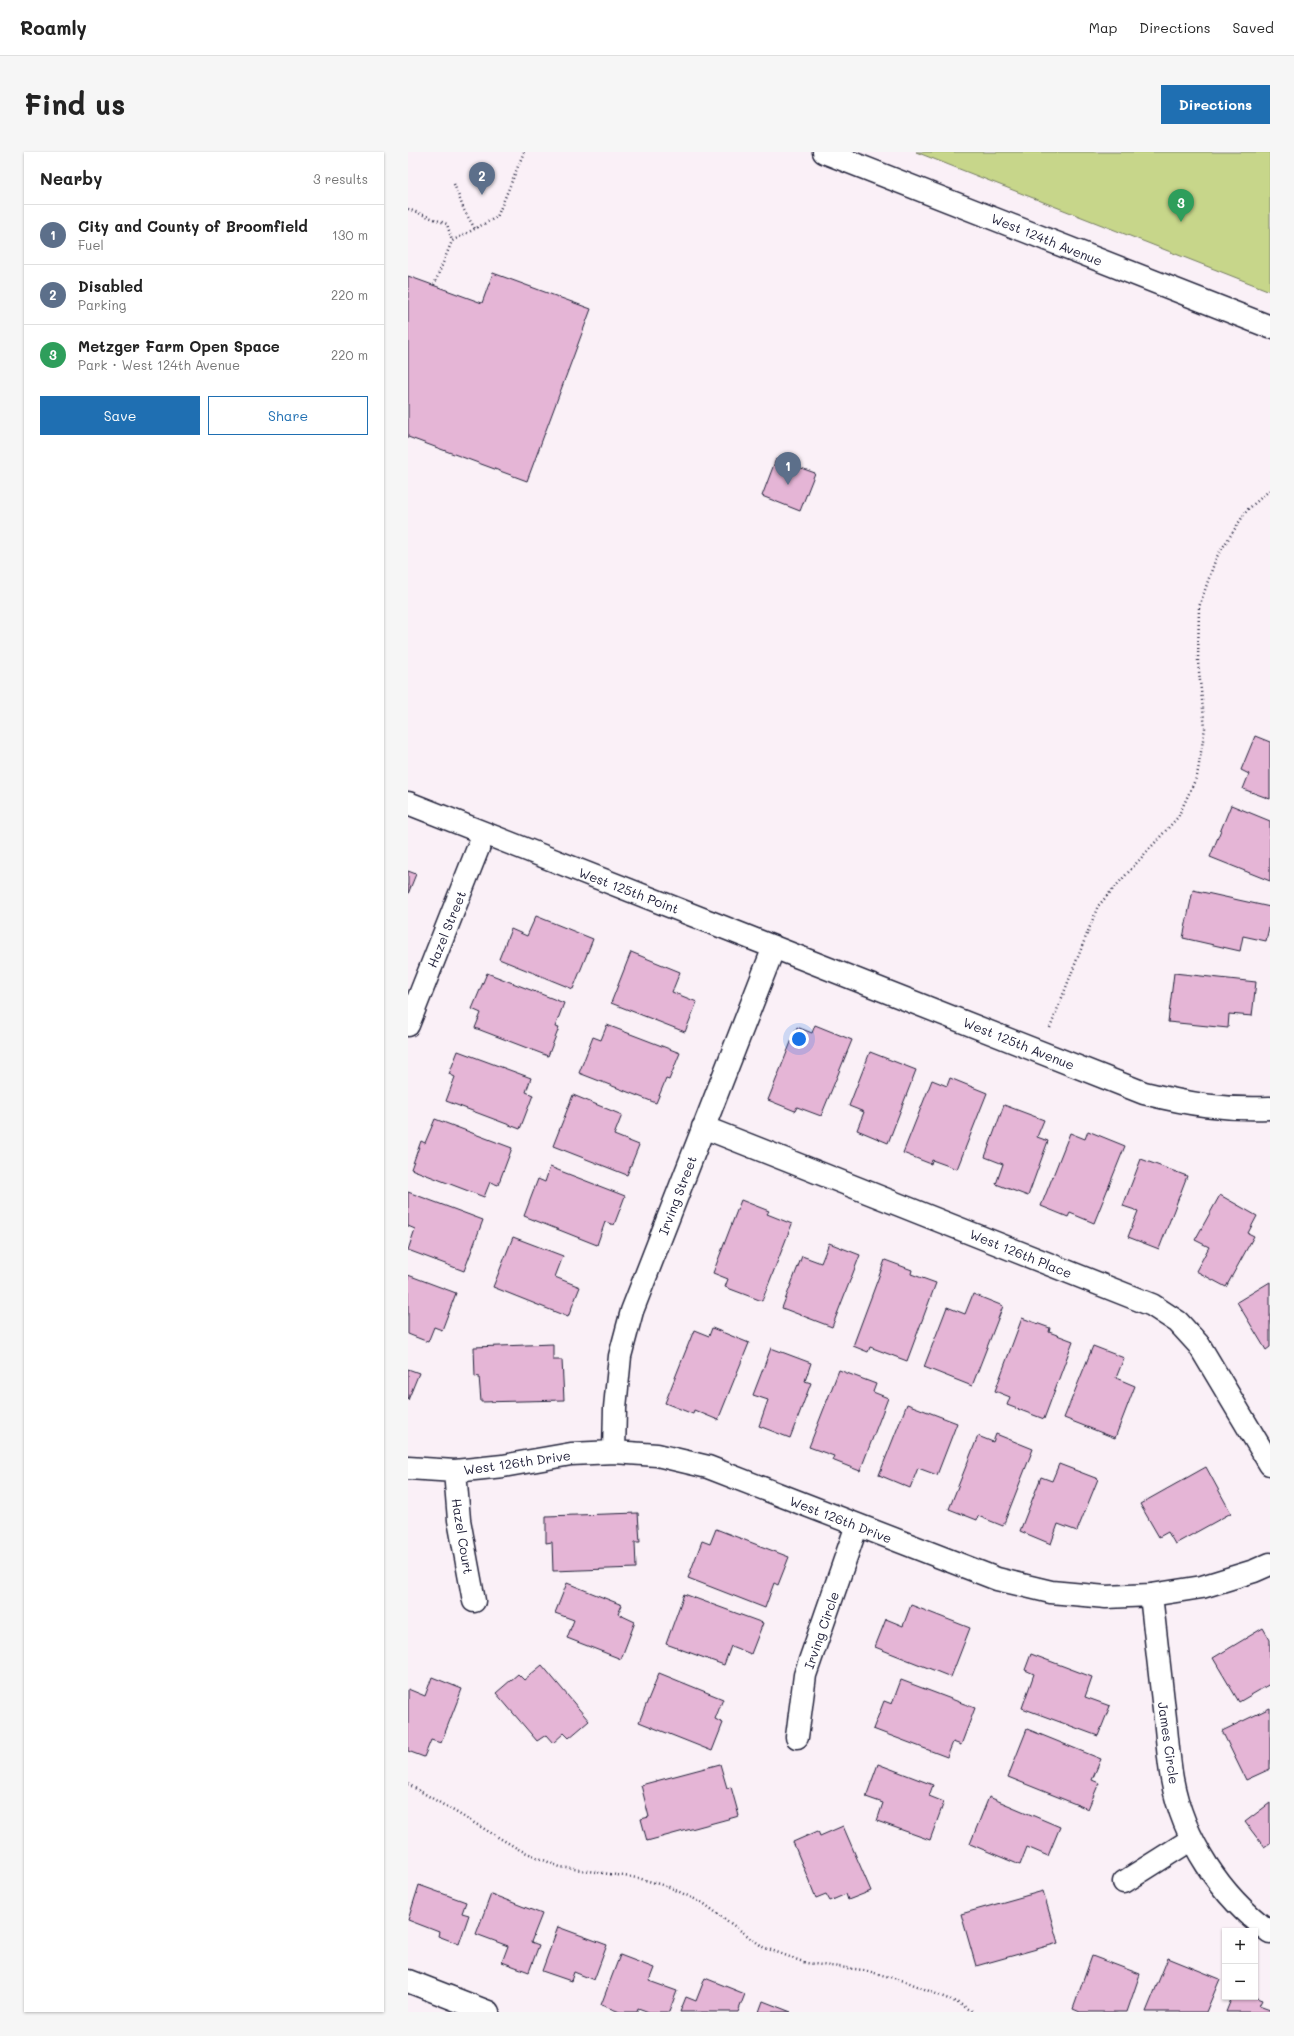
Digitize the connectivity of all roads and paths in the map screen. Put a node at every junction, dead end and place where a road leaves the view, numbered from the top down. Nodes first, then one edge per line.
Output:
1 (524, 152) edge
2 (824, 152) edge
3 (454, 184) dead end
4 (408, 209) edge
5 (475, 229) junction
6 (452, 241) junction
7 (434, 285) dead end
8 (1270, 327) edge
9 (1270, 490) edge
10 (408, 803) edge
11 (484, 833) junction
12 (774, 947) junction
13 (408, 1025) edge
14 (1041, 1052) junction
15 (1270, 1108) edge
16 (703, 1127) junction
17 (614, 1452) junction
18 (1270, 1464) edge
19 (408, 1468) edge
20 (455, 1471) junction
21 (858, 1525) junction
22 (1270, 1564) edge
23 (1151, 1595) junction
24 (474, 1601) dead end
25 (797, 1738) dead end
26 (408, 1784) edge
27 (1192, 1839) junction
28 (1124, 1882) dead end
29 (1270, 1932) edge
30 (408, 1981) edge
31 (488, 2012) edge
32 (974, 2012) edge

1 - 5 path
2 - 8 street, West 124th Avenue
3 - 5 path
4 - 6 path
5 - 6 path
6 - 7 path
9 - 14 path
10 - 11 street
11 - 12 street, West 125th Point
11 - 13 street, Hazel Street
12 - 14 street, West 125th Avenue
12 - 16 street, Irving Street
14 - 15 street, West 125th Avenue
16 - 17 street, Irving Street
16 - 18 street, West 126th Place
17 - 20 street, West 126th Drive
17 - 21 street, West 126th Drive
19 - 20 street, West 126th Drive
20 - 24 street, Hazel Court
21 - 23 street, West 126th Drive
21 - 25 street, Irving Circle
22 - 23 street, West 126th Drive
23 - 27 street, James Circle
26 - 32 path
27 - 28 street
27 - 29 street, James Circle
30 - 31 street

